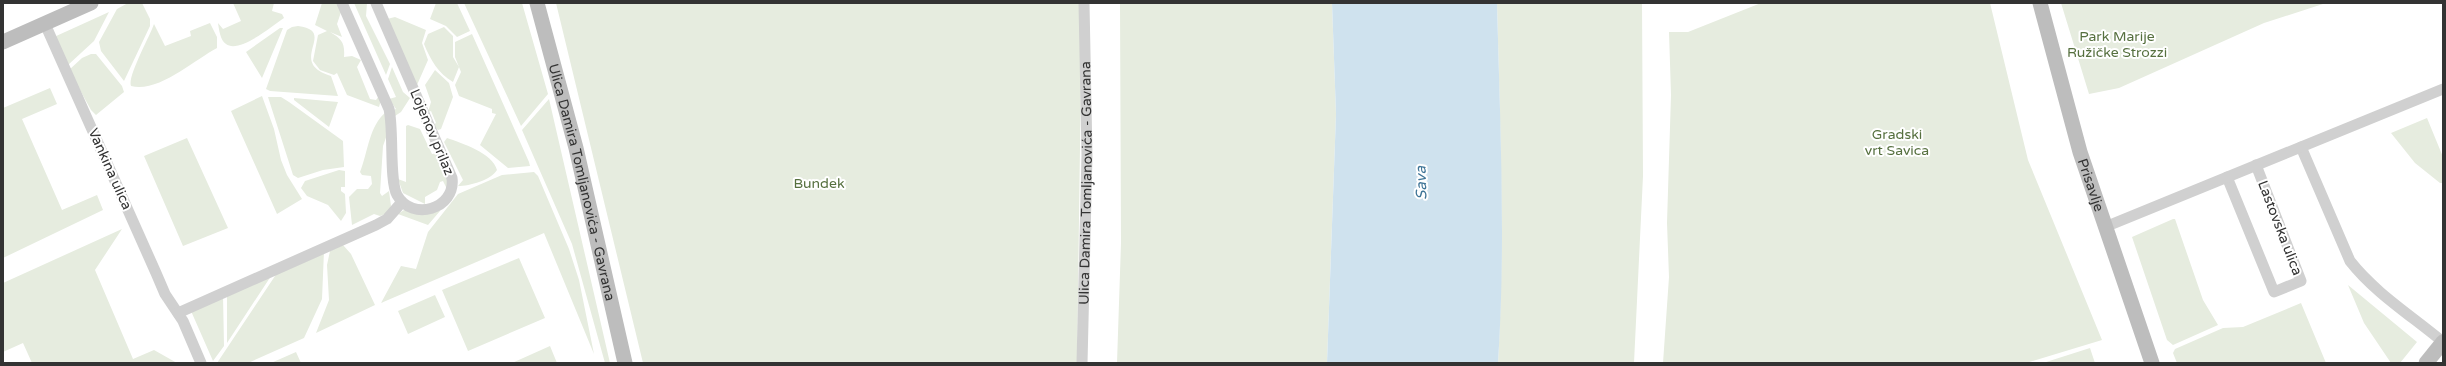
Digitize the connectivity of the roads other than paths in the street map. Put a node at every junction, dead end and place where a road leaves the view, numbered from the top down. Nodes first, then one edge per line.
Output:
1 (91, 3) edge
2 (342, 3) edge
3 (376, 3) edge
4 (536, 3) edge
5 (1084, 3) edge
6 (2040, 3) edge
7 (45, 24) junction
8 (3, 42) edge
9 (2443, 89) edge
10 (2301, 147) junction
11 (2256, 166) junction
12 (2227, 177) junction
13 (402, 202) junction
14 (2105, 227) junction
15 (178, 313) junction
16 (2443, 342) edge
17 (201, 363) edge
18 (625, 363) edge
19 (1082, 363) edge
20 (2152, 363) edge
21 (2426, 363) edge

1 - 7 street
2 - 13 street
3 - 13 street, Lojenov prilaz
4 - 18 street, Ulica Damira Tomljanovića - Gavrana
5 - 19 street, Ulica Damira Tomljanovića - Gavrana
6 - 14 street, Prisavlje
7 - 8 street
7 - 15 street, Vankina ulica
9 - 10 street, Lastovska ulica
10 - 11 street, Lastovska ulica
10 - 16 street
11 - 12 street, Lastovska ulica
11 - 12 street, Lastovska ulica
12 - 14 street, Lastovska ulica
13 - 15 street
14 - 20 street, Prisavlje
15 - 17 street, Vankina ulica
16 - 21 street

